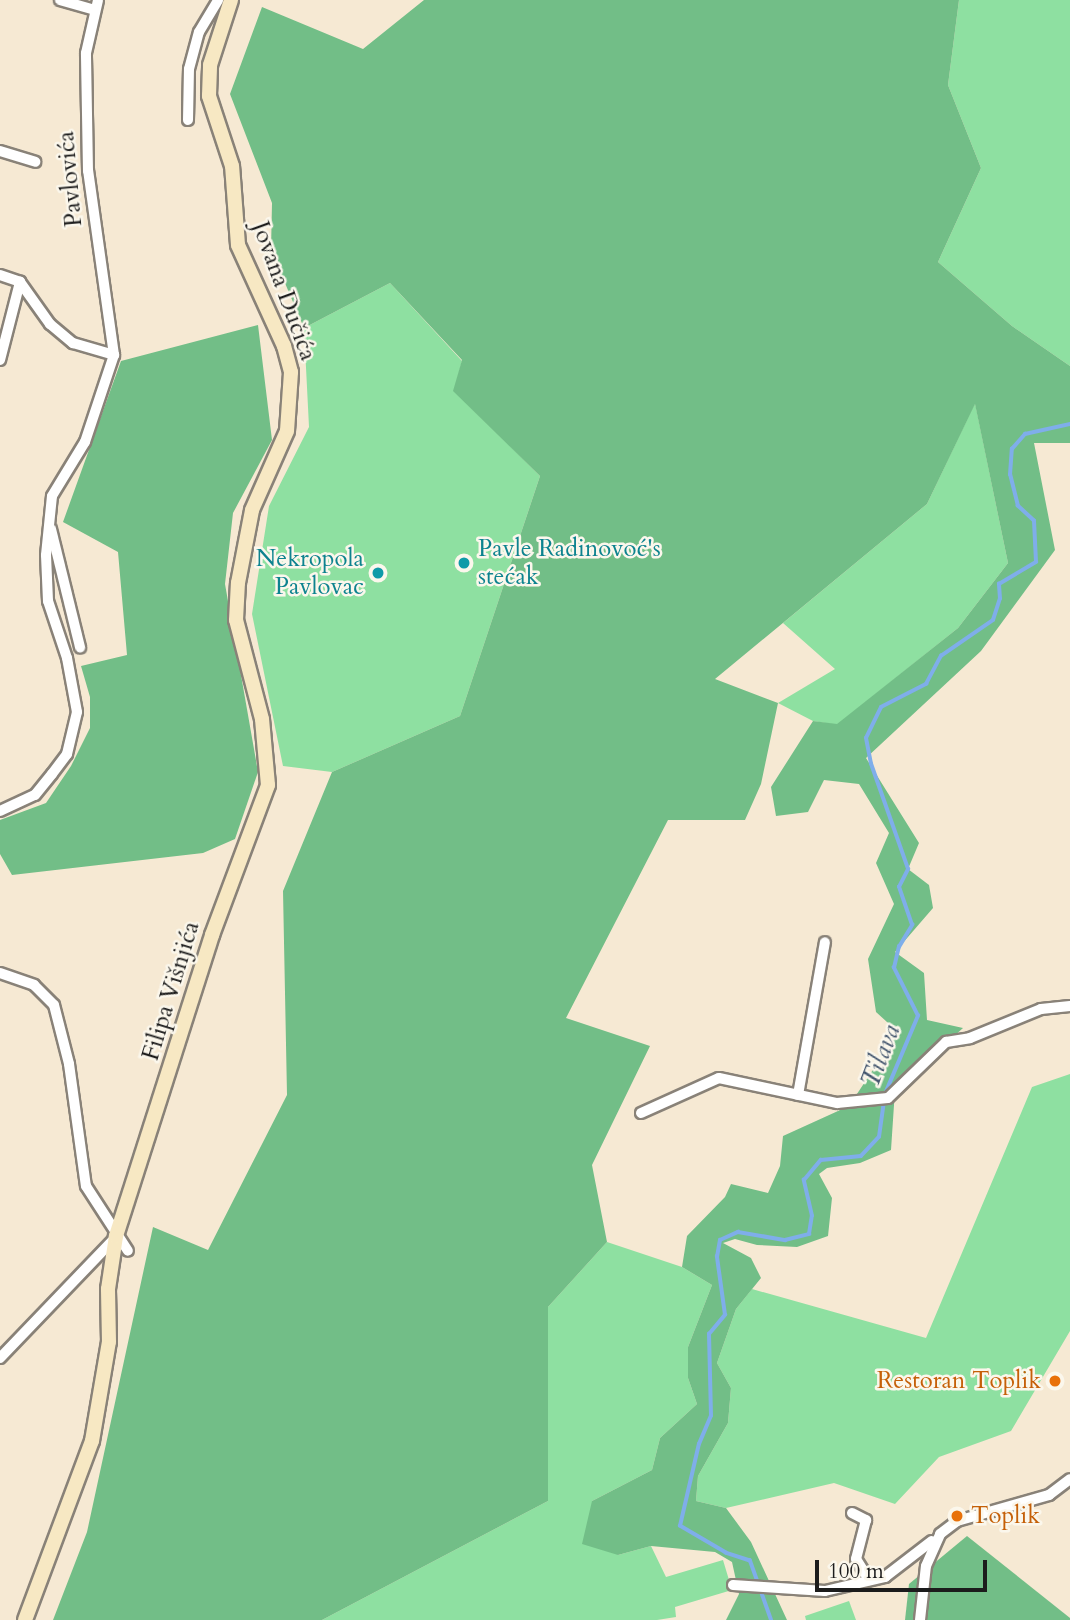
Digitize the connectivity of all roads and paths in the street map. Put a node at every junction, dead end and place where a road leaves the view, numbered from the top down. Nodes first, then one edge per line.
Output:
1 (60, 0) edge
2 (218, 0) edge
3 (231, 0) edge
4 (96, 5) edge
5 (188, 120) dead end
6 (0, 151) edge
7 (35, 162) dead end
8 (0, 275) edge
9 (20, 282) junction
10 (114, 355) junction
11 (0, 360) edge
12 (50, 521) junction
13 (80, 647) dead end
14 (269, 761) joint
15 (0, 811) edge
16 (825, 942) dead end
17 (0, 973) edge
18 (1070, 1006) edge
19 (798, 1095) junction
20 (641, 1113) dead end
21 (116, 1236) junction
22 (128, 1251) dead end
23 (0, 1358) edge
24 (1070, 1479) edge
25 (852, 1513) dead end
26 (940, 1534) junction
27 (869, 1580) junction
28 (733, 1585) dead end
29 (25, 1620) edge
30 (920, 1620) edge

1 - 4 street
2 - 5 street
3 - 14 main road, Jovana Dučića
4 - 10 street, Pavlovića
6 - 7 street
8 - 9 street
9 - 10 street
9 - 11 street
10 - 12 street, Pavlovića
12 - 13 street, Pavlovića
12 - 15 street, Pavlovića
14 - 21 main road, Filipa Višnjića
16 - 19 street
17 - 21 street
18 - 19 street
19 - 20 street
21 - 22 street
21 - 23 street
21 - 29 main road, Filipa Višnjića
24 - 26 street
25 - 27 street
26 - 27 street
26 - 30 street
27 - 28 street

